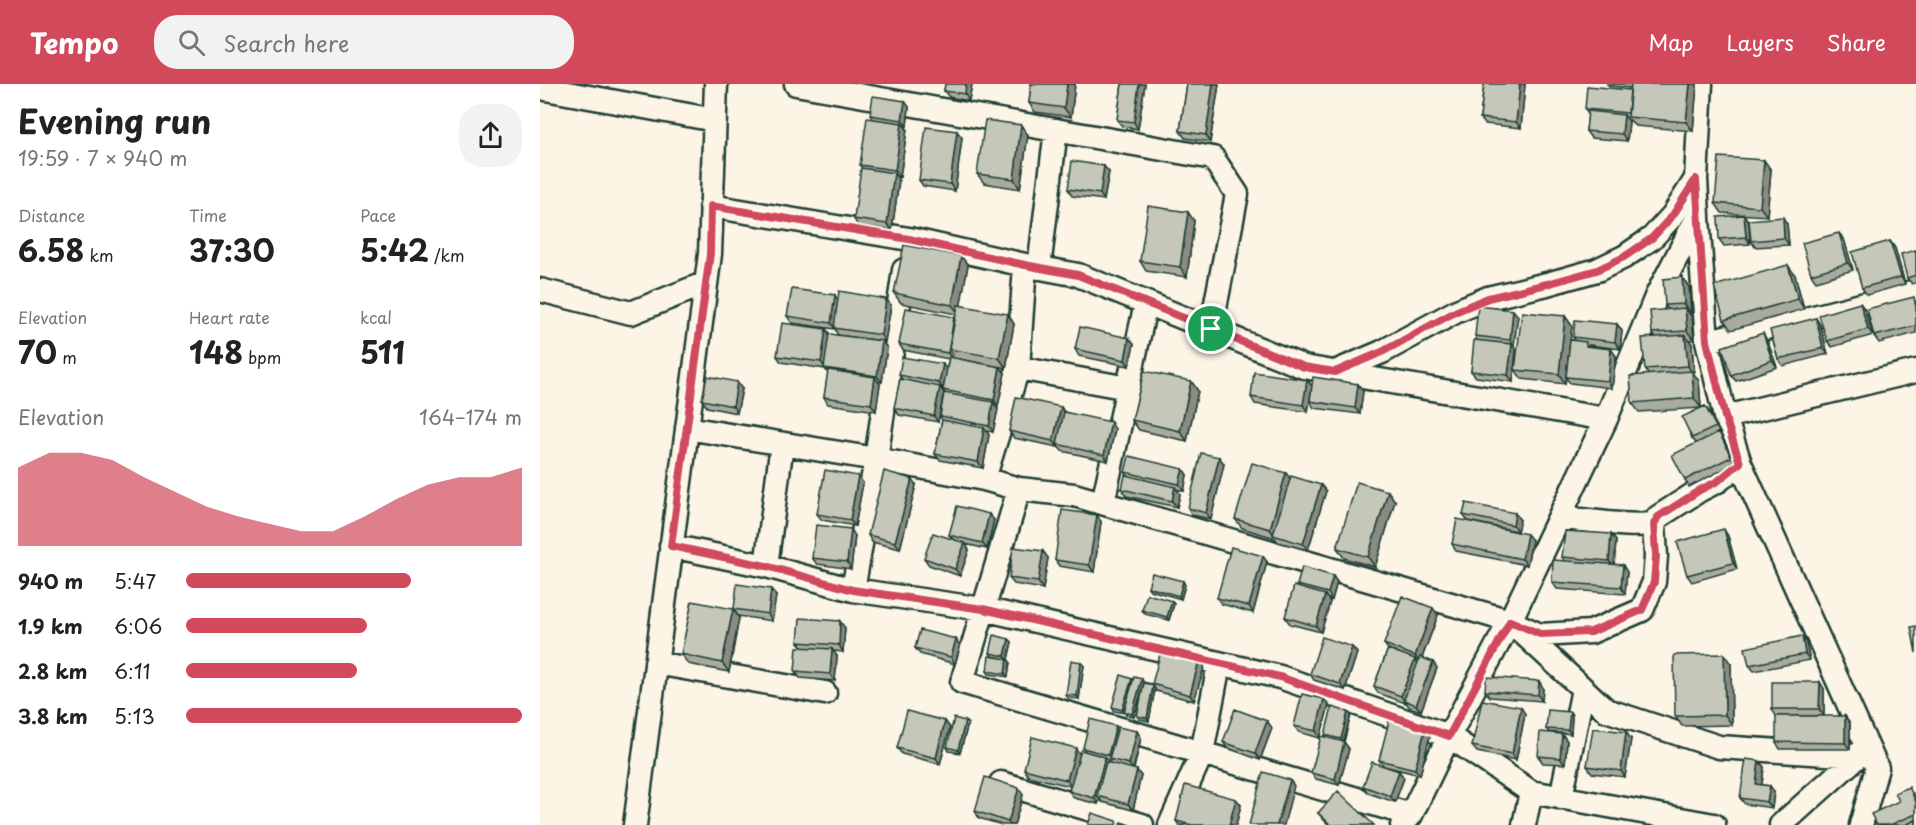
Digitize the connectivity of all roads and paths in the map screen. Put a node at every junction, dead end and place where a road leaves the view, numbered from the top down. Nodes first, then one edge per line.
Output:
1 (716, 84) edge
2 (796, 84) edge
3 (1701, 84) edge
4 (837, 87) edge
5 (540, 88) edge
6 (715, 120) junction
7 (1056, 130) junction
8 (1696, 179) junction
9 (711, 206) junction
10 (1698, 216) junction
11 (909, 239) junction
12 (1032, 267) junction
13 (706, 283) junction
14 (540, 290) edge
15 (1916, 291) edge
16 (1146, 303) junction
17 (1211, 329) junction
18 (1707, 341) junction
19 (1018, 368) junction
20 (1916, 371) edge
21 (1335, 372) junction
22 (1128, 388) junction
23 (1725, 417) junction
24 (1606, 419) junction
25 (687, 428) junction
26 (782, 444) junction
27 (876, 459) junction
28 (1740, 463) junction
29 (984, 479) junction
30 (1019, 489) junction
31 (1103, 503) junction
32 (1559, 518) junction
33 (1654, 524) junction
34 (671, 546) junction
35 (766, 566) junction
36 (853, 590) junction
37 (983, 609) junction
38 (1510, 621) junction
39 (656, 663) junction
40 (1219, 664) junction
41 (1583, 689) junction
42 (825, 693) dead end
43 (1449, 736) junction
44 (1863, 751) junction
45 (1202, 753) junction
46 (1001, 783) edge
47 (1531, 792) junction
48 (1561, 798) junction
49 (1407, 820) edge
50 (1863, 824) edge
51 (635, 825) edge
52 (1142, 825) edge
53 (1170, 825) edge
54 (1524, 825) edge
55 (1714, 825) edge
56 (1781, 825) edge

1 - 6 street
2 - 4 street
3 - 8 street
4 - 7 street
5 - 6 street
6 - 9 street
7 - 12 street
7 - 17 street
8 - 10 street
8 - 21 street
9 - 11 street
9 - 13 street
10 - 18 street
10 - 24 street
11 - 12 street
11 - 27 street
12 - 16 street
12 - 19 street
13 - 14 street
13 - 25 street
15 - 18 street
16 - 17 street
16 - 22 street
17 - 21 street
18 - 23 street
19 - 22 street
19 - 29 street
20 - 23 street
21 - 24 street
22 - 31 street
23 - 28 street
24 - 32 street
25 - 26 street
25 - 34 street
26 - 27 street
26 - 35 street
27 - 29 street
27 - 36 street
28 - 33 street
28 - 44 street
29 - 30 street
30 - 31 street
30 - 37 street
31 - 38 street
32 - 33 street
32 - 38 street
33 - 38 street
34 - 35 street
34 - 39 street
35 - 36 street
36 - 37 street
37 - 40 street
37 - 45 street
38 - 41 street
38 - 43 street
39 - 42 street
39 - 51 street
40 - 43 street
40 - 45 street
41 - 44 street
41 - 48 street
43 - 47 street
43 - 49 street
44 - 50 street
44 - 56 street
45 - 49 street
45 - 53 street
46 - 52 street
47 - 48 street
47 - 54 street
48 - 55 street

